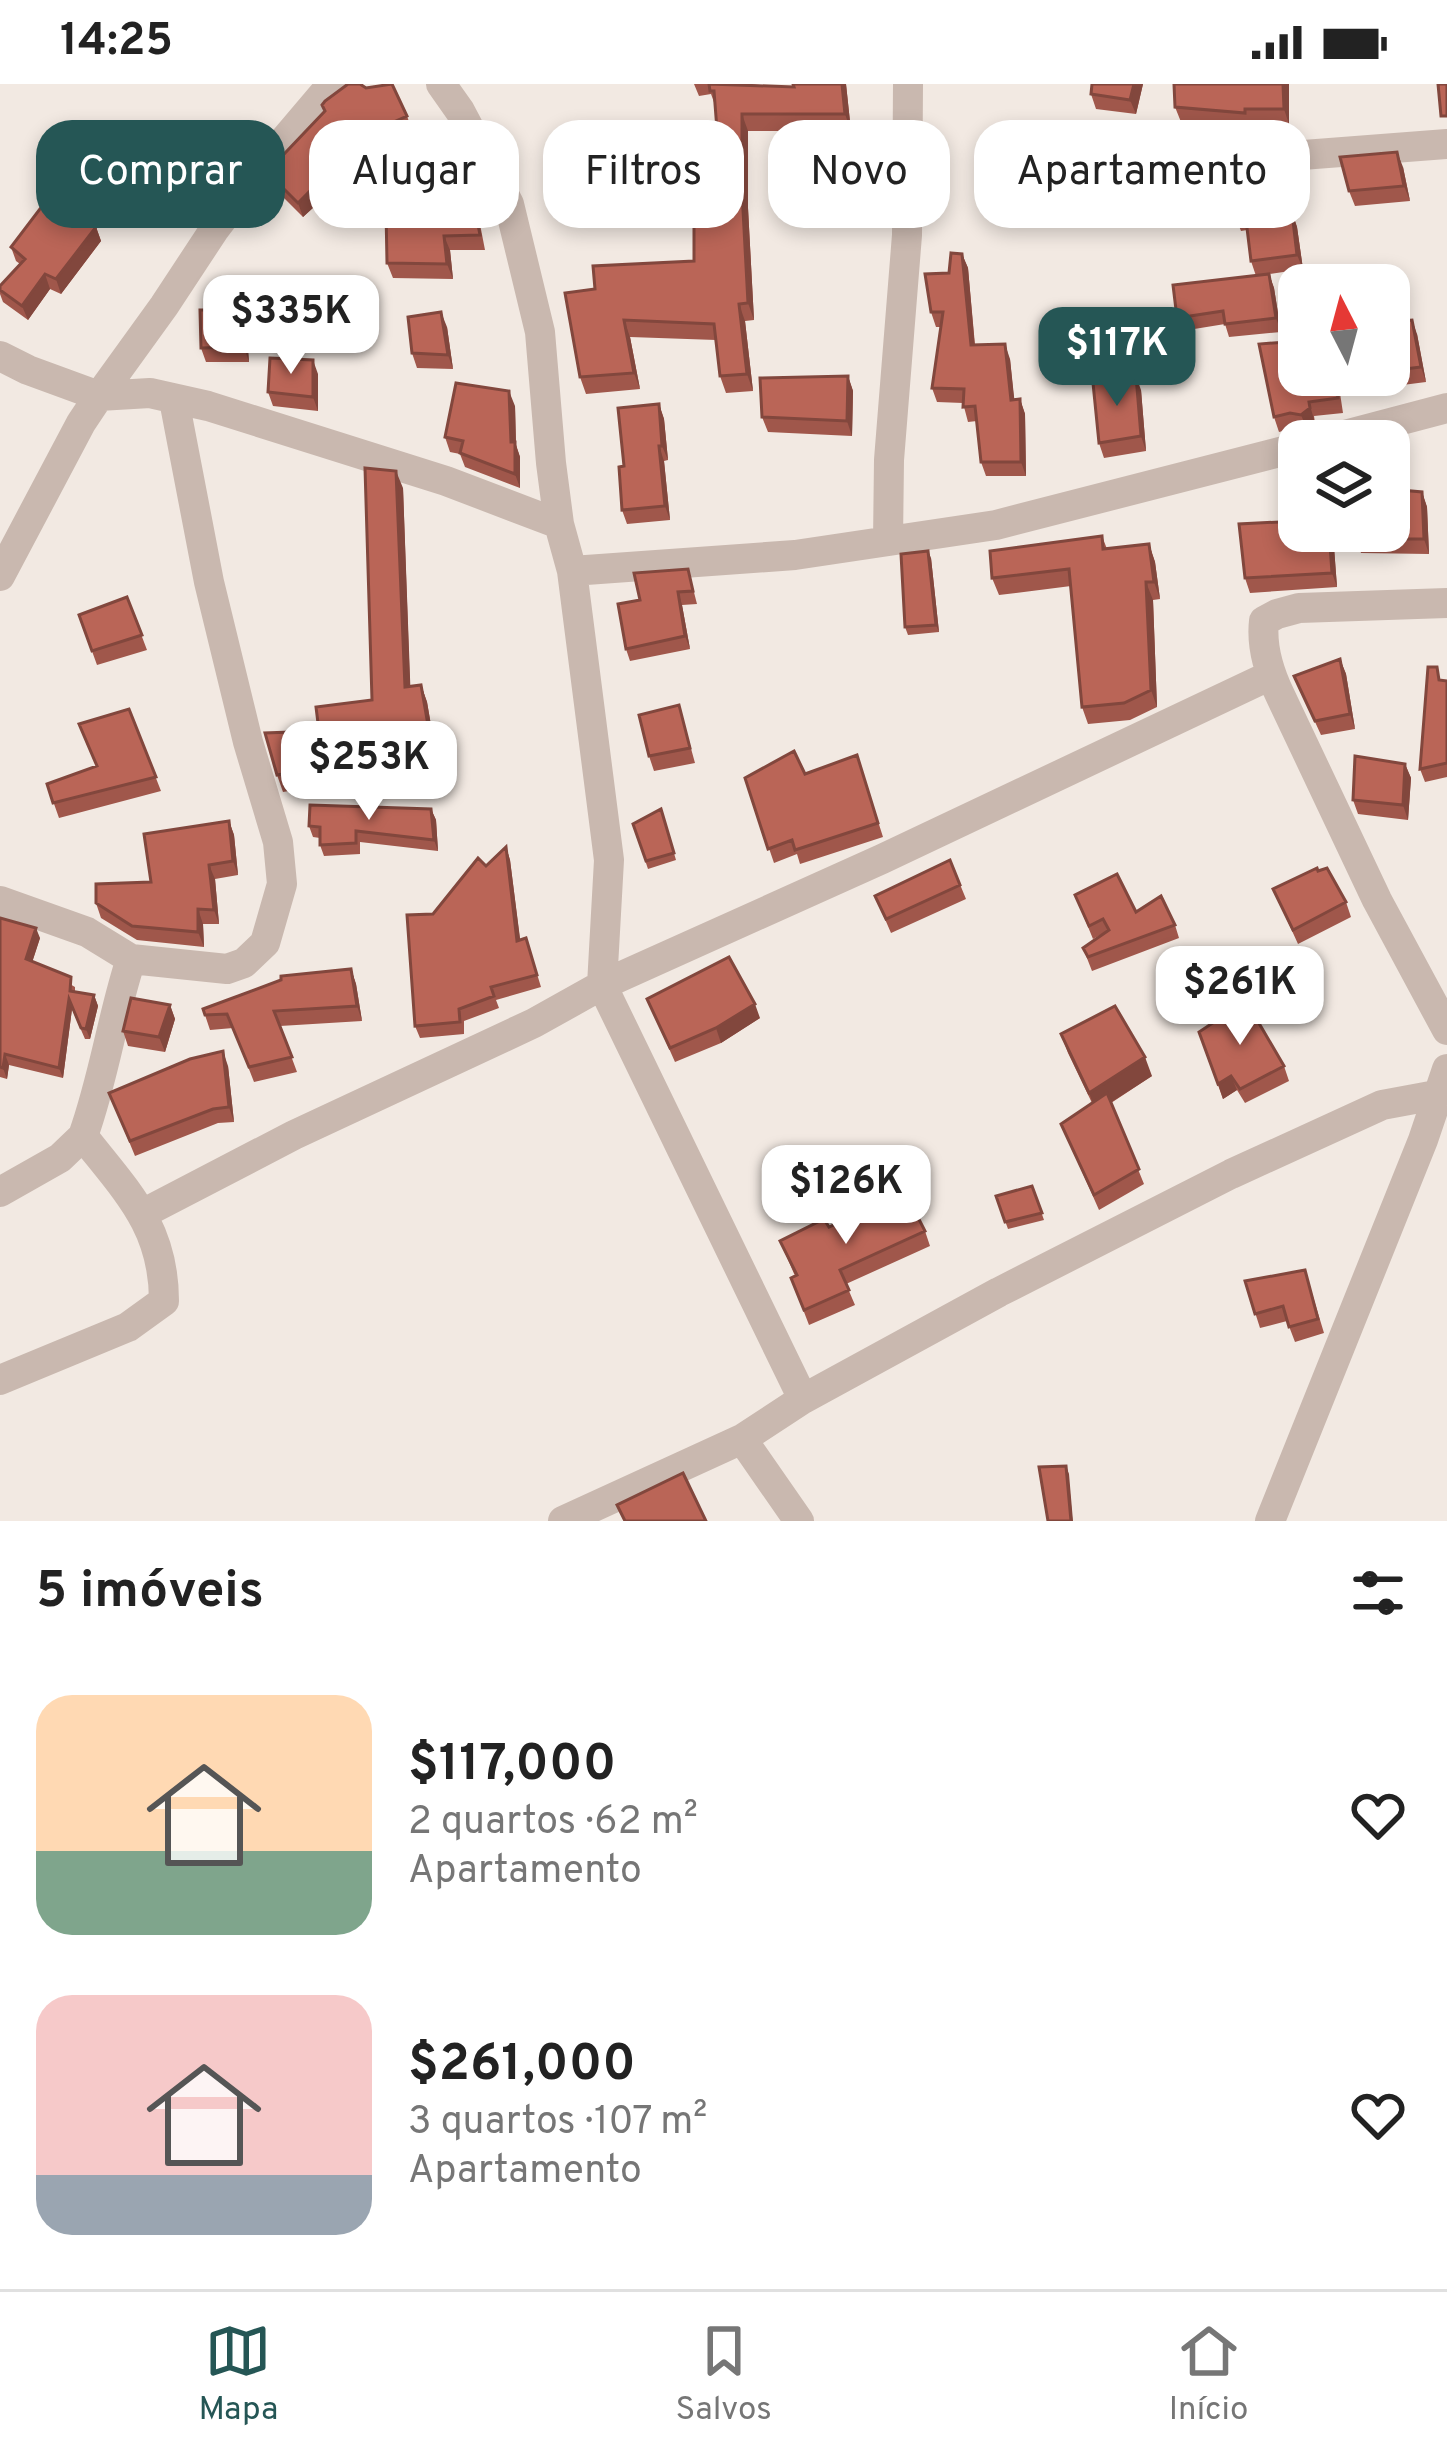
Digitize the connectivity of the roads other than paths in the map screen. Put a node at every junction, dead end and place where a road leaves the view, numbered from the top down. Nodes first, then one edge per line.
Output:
1 (332, 84) edge
2 (441, 84) edge
3 (908, 84) edge
4 (1447, 144) edge
5 (1310, 154) edge
6 (0, 356) edge
7 (99, 396) junction
8 (174, 400) junction
9 (1447, 408) edge
10 (1402, 420) edge
11 (1278, 452) edge
12 (559, 524) junction
13 (888, 541) junction
14 (572, 571) junction
15 (0, 576) edge
16 (1447, 603) edge
17 (1271, 675) junction
18 (0, 901) edge
19 (131, 959) junction
20 (602, 985) junction
21 (1447, 1030) edge
22 (1442, 1082) edge
23 (83, 1136) junction
24 (0, 1192) edge
25 (144, 1213) junction
26 (0, 1380) edge
27 (803, 1400) junction
28 (742, 1439) junction
29 (563, 1521) edge
30 (799, 1521) edge
31 (1270, 1521) edge

1 - 7 street
2 - 12 street
3 - 13 street
4 - 5 street
6 - 7 street
7 - 8 street
7 - 15 street
8 - 12 street
8 - 19 street
9 - 10 street
11 - 13 street
12 - 14 street
13 - 14 street
14 - 20 street
16 - 17 street
17 - 20 street
17 - 21 street
18 - 19 street
19 - 23 street
20 - 25 street
20 - 27 street
22 - 27 street
22 - 31 street
23 - 24 street
23 - 25 street
25 - 26 street
27 - 28 street
28 - 29 street
28 - 30 street

